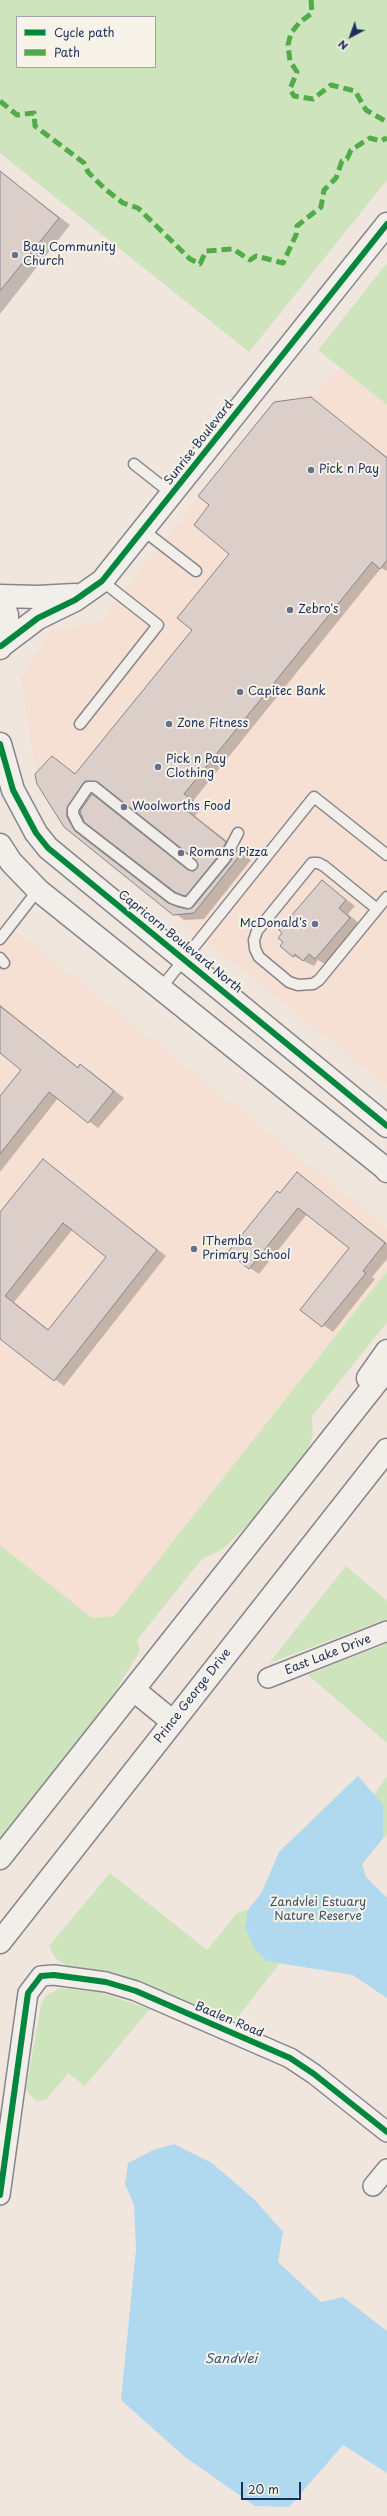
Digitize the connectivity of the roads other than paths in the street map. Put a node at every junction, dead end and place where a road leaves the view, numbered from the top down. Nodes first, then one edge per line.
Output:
1 (387, 224) edge
2 (134, 464) dead end
3 (172, 494) junction
4 (143, 530) junction
5 (196, 571) dead end
6 (96, 586) junction
7 (0, 597) edge
8 (1, 647) edge
9 (80, 724) dead end
10 (0, 744) edge
11 (238, 833) dead end
12 (0, 845) edge
13 (387, 855) edge
14 (192, 865) dead end
15 (38, 890) junction
16 (387, 897) edge
17 (377, 909) junction
18 (0, 939) edge
19 (184, 958) junction
20 (161, 988) junction
21 (387, 1126) edge
22 (387, 1170) edge
23 (387, 1351) edge
24 (387, 1369) edge
25 (387, 1450) edge
26 (317, 1456) junction
27 (387, 1632) edge
28 (268, 1678) dead end
29 (134, 1690) junction
30 (173, 1722) junction
31 (0, 1858) edge
32 (0, 1942) edge
33 (387, 2132) edge
34 (387, 2169) edge
35 (372, 2186) dead end
36 (0, 2195) edge

1 - 3 street, Sunrise Boulevard
2 - 3 lane
3 - 4 street, Sunrise Boulevard
4 - 5 lane
4 - 6 street, Sunrise Boulevard
6 - 7 street
6 - 8 street, Sunrise Boulevard
6 - 9 lane
7 - 8 street
10 - 19 street, Capricorn Boulevard North
11 - 14 lane
12 - 15 street
13 - 19 lane
15 - 18 lane
15 - 20 street
16 - 17 lane
17 - 17 lane
19 - 20 lane
19 - 21 street, Capricorn Boulevard North
20 - 22 street
23 - 26 street
24 - 26 street
25 - 30 street, Prince George Drive
26 - 29 street
27 - 28 street, East Lake Drive
29 - 30 street
29 - 31 street
30 - 32 street, Prince George Drive
33 - 36 street, Baalen Road
34 - 35 street

